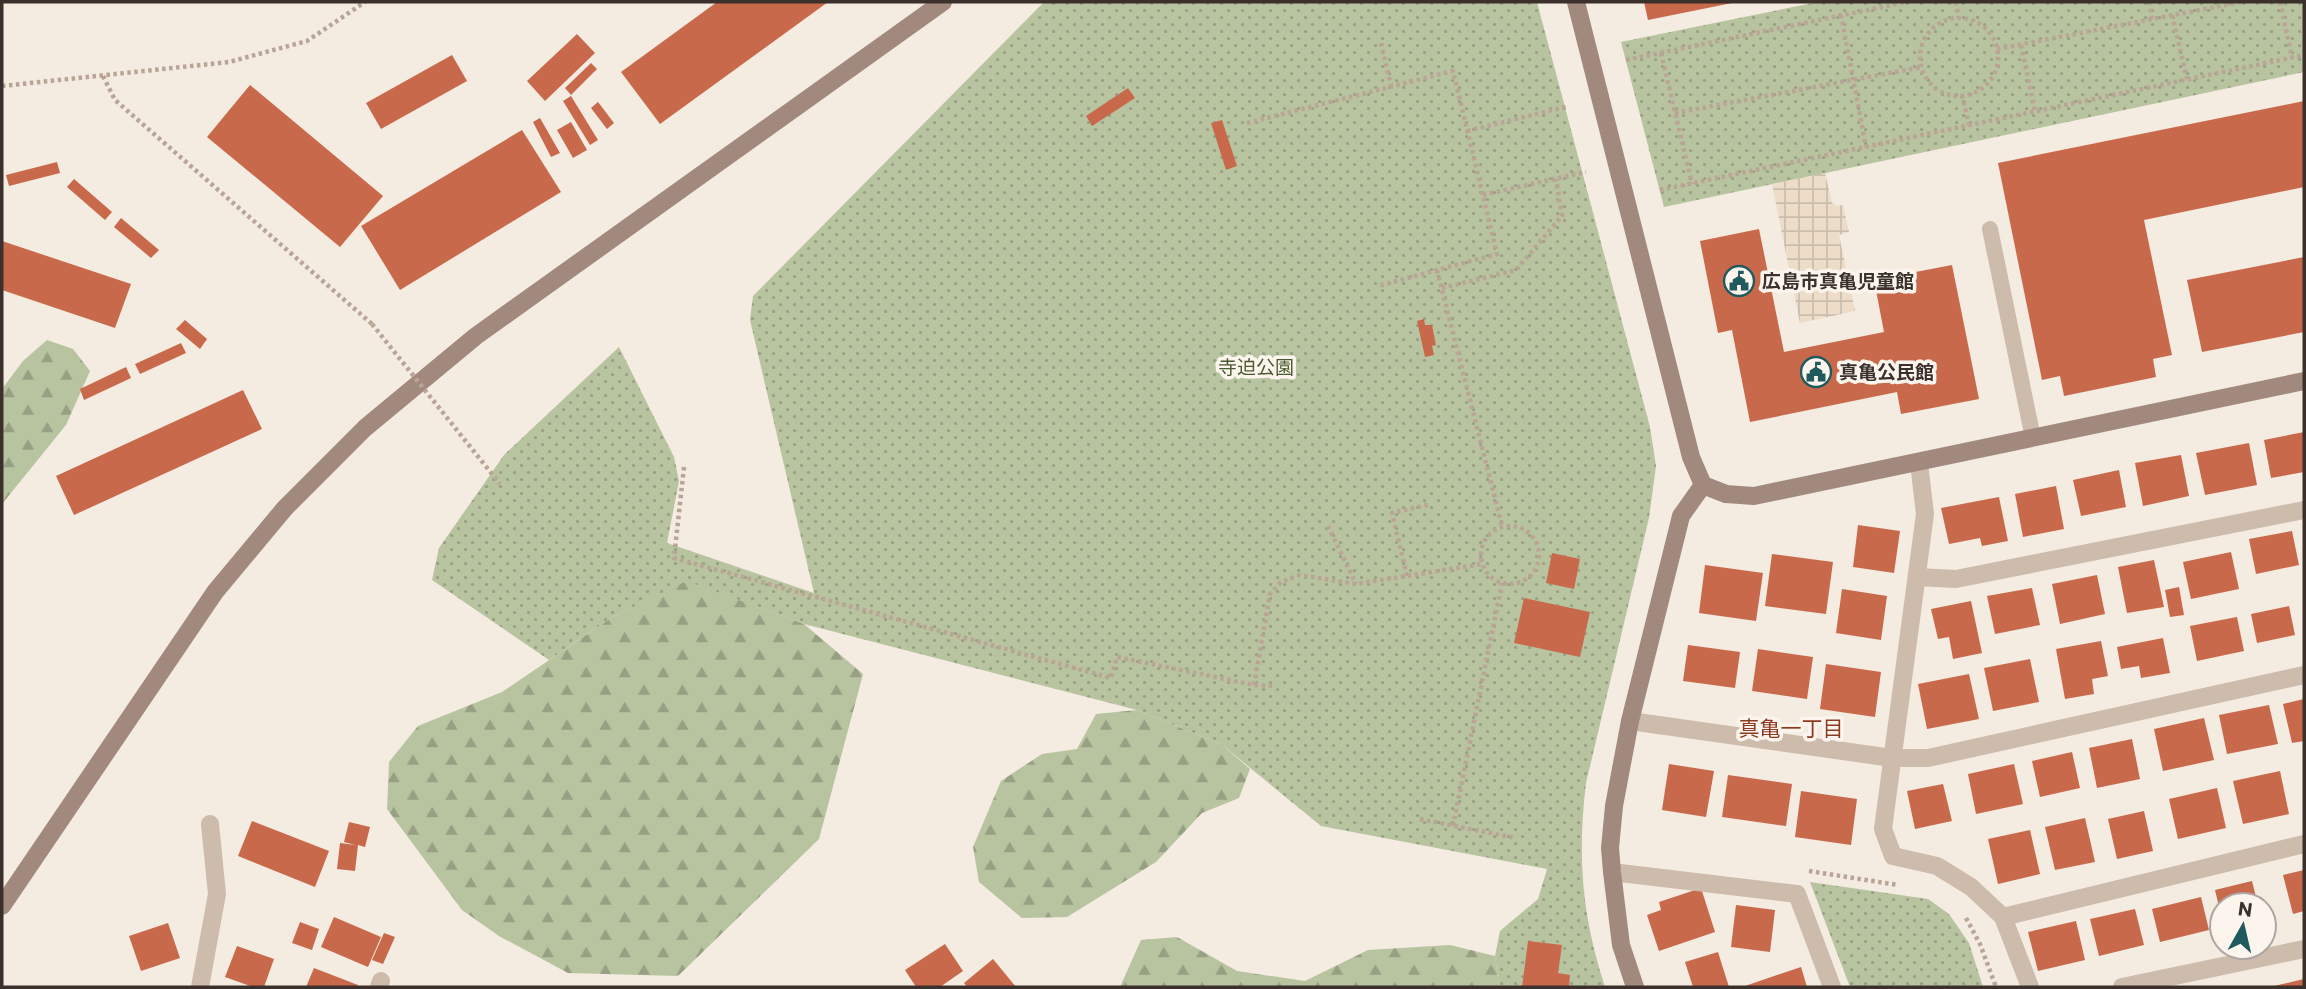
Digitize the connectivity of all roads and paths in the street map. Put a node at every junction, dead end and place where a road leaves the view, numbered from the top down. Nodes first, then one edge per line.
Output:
1 (365, 2) edge
2 (943, 2) edge
3 (1576, 2) edge
4 (1906, 2) edge
5 (1956, 2) edge
6 (2149, 2) edge
7 (2241, 2) edge
8 (2280, 2) edge
9 (1841, 15) junction
10 (2172, 15) junction
11 (1959, 19) junction
12 (2152, 19) junction
13 (1381, 43) dead end
14 (2021, 45) junction
15 (1997, 49) junction
16 (1661, 52) junction
17 (2304, 55) edge
18 (2292, 58) junction
19 (1626, 60) dead end
20 (1922, 67) junction
21 (103, 76) junction
22 (2187, 79) junction
23 (1854, 80) junction
24 (2, 86) edge
25 (1391, 86) junction
26 (1962, 95) junction
27 (1569, 106) dead end
28 (2035, 111) junction
29 (1675, 113) junction
30 (1247, 123) dead end
31 (1969, 125) junction
32 (1467, 131) junction
33 (1866, 146) junction
34 (1586, 172) dead end
35 (1556, 178) junction
36 (1692, 184) junction
37 (1660, 190) dead end
38 (1483, 195) junction
39 (1990, 229) dead end
40 (1437, 270) junction
41 (1378, 286) dead end
42 (1442, 288) junction
43 (2304, 381) edge
44 (2033, 438) junction
45 (1919, 463) junction
46 (684, 467) dead end
47 (500, 484) dead end
48 (1703, 485) junction
49 (1431, 503) dead end
50 (2304, 510) edge
51 (1328, 526) dead end
52 (1502, 526) junction
53 (1482, 564) junction
54 (1406, 576) junction
55 (1917, 577) junction
56 (1502, 583) junction
57 (1356, 584) junction
58 (2304, 675) edge
59 (1254, 685) junction
60 (1275, 686) dead end
61 (1630, 721) junction
62 (1892, 758) junction
63 (1420, 819) dead end
64 (210, 824) dead end
65 (1453, 826) junction
66 (1516, 838) dead end
67 (2304, 844) edge
68 (1809, 871) dead end
69 (1612, 872) junction
70 (1900, 885) dead end
71 (2, 906) edge
72 (1964, 914) dead end
73 (2003, 917) junction
74 (2304, 949) edge
75 (200, 987) edge
76 (1635, 987) edge
77 (1832, 987) edge
78 (1996, 987) edge
79 (2029, 987) edge
80 (2122, 987) edge

1 - 21 path
2 - 71 street
3 - 48 street
4 - 9 path
5 - 11 path
6 - 12 path
7 - 10 path
8 - 18 path
9 - 16 path
9 - 23 path
10 - 12 path
10 - 22 path
11 - 15 path
11 - 20 path
12 - 14 path
13 - 25 path
14 - 15 path
14 - 28 path
15 - 26 path
16 - 19 path
16 - 29 path
17 - 18 path
18 - 22 path
20 - 23 path
20 - 26 path
21 - 24 path
21 - 47 path, bridge
22 - 28 path
23 - 29 path
23 - 33 path
25 - 30 path
25 - 32 path
26 - 31 path
27 - 32 path
28 - 31 path
29 - 36 path
31 - 33 path
32 - 38 path
33 - 36 path
34 - 35 path
35 - 38 path
35 - 42 path
36 - 37 path
38 - 40 path
39 - 44 lane
40 - 41 path
40 - 42 path
42 - 52 path
43 - 44 street
44 - 45 street
45 - 48 street
45 - 55 street
46 - 59 path
48 - 61 street
49 - 54 path
50 - 55 street
51 - 57 path
52 - 53 path
52 - 56 path
53 - 54 path
53 - 56 path
54 - 57 path
55 - 62 street
56 - 65 path
57 - 59 path
58 - 62 street
59 - 60 path
61 - 62 street
61 - 69 street
62 - 73 street
63 - 65 path
64 - 75 street
65 - 66 path
67 - 73 street
68 - 70 path
69 - 76 street
69 - 77 street
72 - 78 path
73 - 79 street
74 - 80 street

